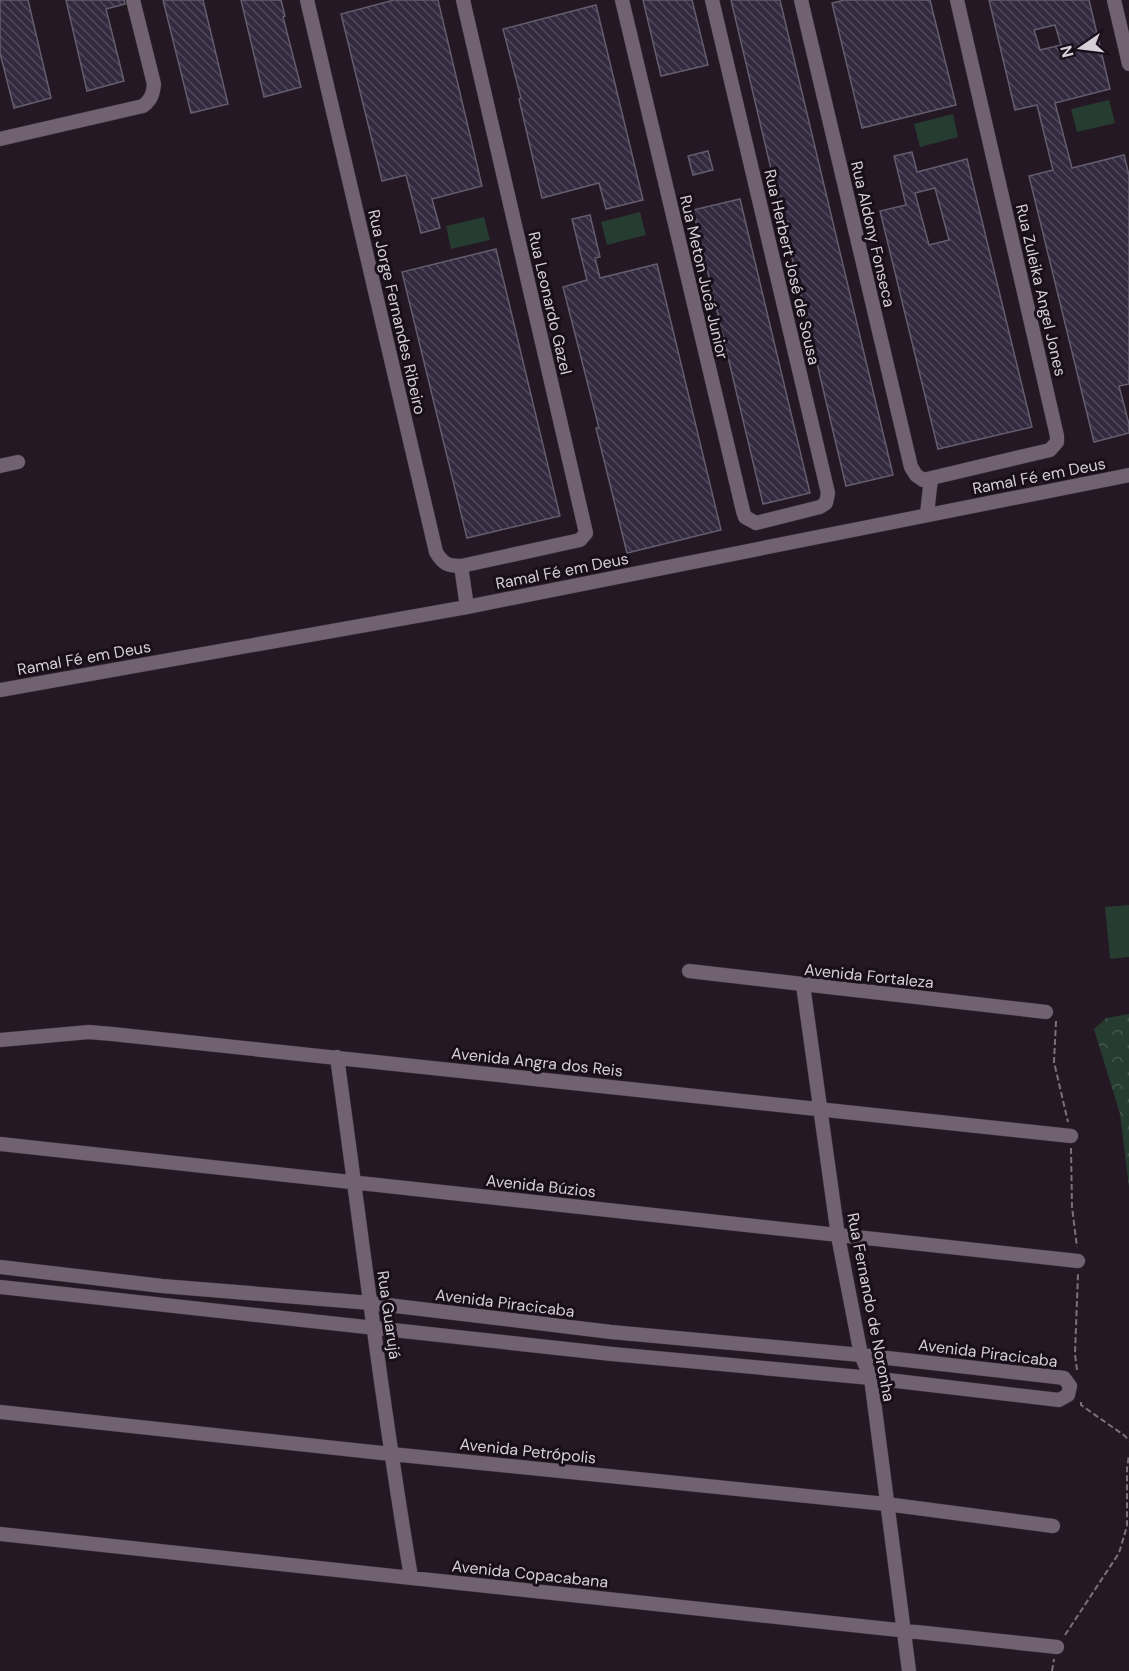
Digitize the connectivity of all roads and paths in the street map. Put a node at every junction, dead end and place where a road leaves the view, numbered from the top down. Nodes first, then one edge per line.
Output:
1 (133, 0) edge
2 (307, 0) edge
3 (463, 0) edge
4 (622, 0) edge
5 (712, 0) edge
6 (801, 0) edge
7 (957, 0) edge
8 (1114, 0) edge
9 (1129, 64) edge
10 (0, 139) edge
11 (18, 462) dead end
12 (0, 466) edge
13 (916, 475) joint
14 (1129, 475) edge
15 (931, 478) junction
16 (927, 514) junction
17 (756, 524) junction
18 (761, 548) junction
19 (461, 566) junction
20 (467, 607) junction
21 (0, 690) edge
22 (689, 971) dead end
23 (803, 985) junction
24 (1046, 1012) joint
25 (0, 1040) edge
26 (337, 1057) junction
27 (821, 1110) junction
28 (1071, 1136) junction
29 (0, 1144) edge
30 (355, 1182) junction
31 (838, 1236) junction
32 (1078, 1261) junction
33 (0, 1267) edge
34 (0, 1287) edge
35 (370, 1303) junction
36 (375, 1327) junction
37 (861, 1355) junction
38 (1077, 1375) dead end
39 (871, 1378) junction
40 (1080, 1395) dead end
41 (0, 1412) edge
42 (1129, 1442) edge
43 (391, 1454) junction
44 (1129, 1455) edge
45 (886, 1504) junction
46 (1053, 1526) dead end
47 (0, 1534) edge
48 (411, 1577) junction
49 (903, 1630) junction
50 (1057, 1647) junction
51 (909, 1671) edge
52 (1052, 1671) edge

1 - 10 street
2 - 19 street, Rua Jorge Fernandes Ribeiro
3 - 19 street, Rua Leonardo Gazel
4 - 17 street, Rua Meton Jucá Junior
5 - 17 street, Rua Herbert José de Sousa
6 - 13 street, Rua Aldony Fonseca
7 - 15 street, Rua Zuleika Angel Jones
8 - 9 street
11 - 12 street
13 - 15 street, Rua Zuleika Angel Jones
14 - 16 street, Ramal Fé em Deus
15 - 16 street
16 - 18 street, Ramal Fé em Deus
17 - 18 street
18 - 20 street, Ramal Fé em Deus
19 - 20 street
20 - 21 street, Ramal Fé em Deus
22 - 23 street, Avenida Fortaleza
23 - 24 street, Avenida Fortaleza
23 - 27 street, Rua Fernando de Noronha
24 - 28 path
25 - 26 street, Avenida Angra dos Reis
26 - 27 street, Avenida Angra dos Reis
26 - 30 street, Rua Guarujá
27 - 28 street, Avenida Angra dos Reis
27 - 31 street, Rua Fernando de Noronha
28 - 32 path
29 - 30 street, Avenida Búzios
30 - 31 street, Avenida Búzios
30 - 35 street, Rua Guarujá
31 - 32 street, Avenida Búzios
31 - 37 street, Rua Fernando de Noronha
32 - 38 path
33 - 35 street, Avenida Piracicaba
34 - 36 street, Avenida Piracicaba
35 - 36 street, Rua Guarujá
35 - 37 street, Avenida Piracicaba
36 - 39 street, Avenida Piracicaba
36 - 43 street, Rua Guarujá
37 - 39 street, Rua Fernando de Noronha
37 - 39 street, Avenida Piracicaba
39 - 45 street, Rua Fernando de Noronha
40 - 42 path
41 - 43 street, Avenida Petrópolis
43 - 45 street, Avenida Petrópolis
43 - 48 street, Rua Guarujá
44 - 50 path
45 - 46 street, Avenida Petrópolis
45 - 49 street, Rua Fernando de Noronha
47 - 48 street, Avenida Copacabana
48 - 49 street, Avenida Copacabana
49 - 50 street, Avenida Copacabana
49 - 51 street, Rua Fernando de Noronha
50 - 52 path

